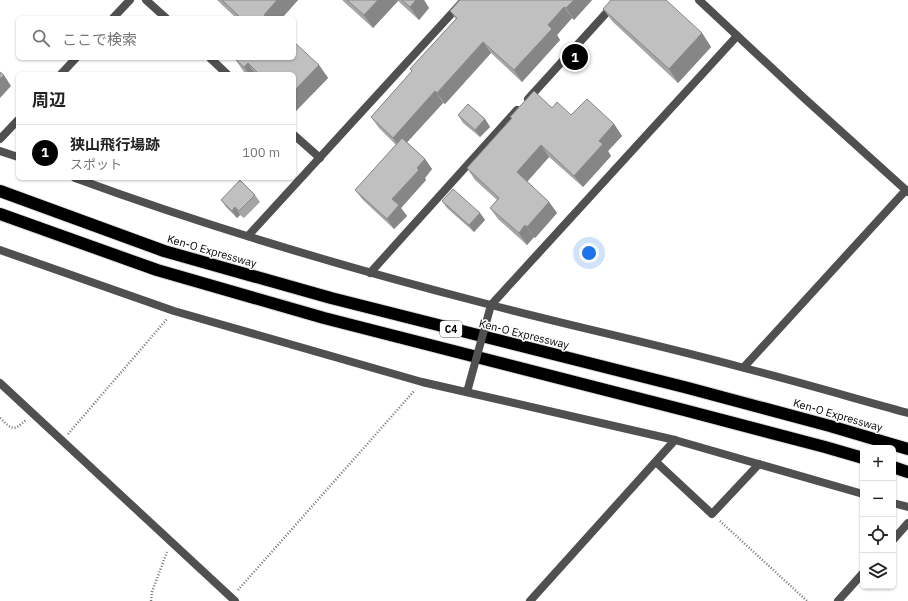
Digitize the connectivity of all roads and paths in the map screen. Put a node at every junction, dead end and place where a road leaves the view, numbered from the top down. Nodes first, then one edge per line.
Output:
1 (130, 0) edge
2 (146, 0) edge
3 (464, 0) edge
4 (618, 0) edge
5 (699, 0) edge
6 (115, 16) edge
7 (164, 16) edge
8 (737, 36) junction
9 (74, 60) edge
10 (212, 60) edge
11 (63, 72) edge
12 (225, 72) edge
13 (16, 122) edge
14 (296, 137) edge
15 (0, 139) edge
16 (0, 150) edge
17 (16, 156) edge
18 (320, 158) junction
19 (80, 180) edge
20 (0, 191) edge
21 (907, 191) edge
22 (0, 214) edge
23 (248, 236) junction
24 (0, 250) edge
25 (370, 273) junction
26 (490, 305) junction
27 (174, 311) junction
28 (744, 367) junction
29 (422, 382) junction
30 (0, 383) edge
31 (467, 392) junction
32 (908, 413) edge
33 (33, 414) junction
34 (0, 418) edge
35 (675, 440) junction
36 (62, 441) junction
37 (908, 449) edge
38 (860, 457) edge
39 (656, 462) junction
40 (759, 464) junction
41 (896, 468) edge
42 (908, 472) edge
43 (860, 493) edge
44 (896, 504) edge
45 (908, 507) edge
46 (712, 514) junction
47 (908, 523) edge
48 (896, 537) edge
49 (171, 542) junction
50 (860, 576) edge
51 (233, 599) edge
52 (151, 601) edge
53 (530, 601) edge
54 (808, 601) edge
55 (838, 601) edge

1 - 6 street
2 - 7 street
3 - 18 street
4 - 25 street
5 - 8 street
8 - 21 street
8 - 26 street
9 - 11 street
10 - 12 street
13 - 15 street
14 - 18 street
16 - 17 street
18 - 23 street
19 - 23 street
20 - 37 highway, Ken-O Expressway / C4
21 - 28 street
22 - 38 highway, C4
23 - 25 street
24 - 27 street
25 - 26 street
26 - 28 street
26 - 31 street, bridge
27 - 29 street
27 - 36 path
28 - 32 street
29 - 31 street
29 - 51 path
30 - 33 street
31 - 35 street
33 - 34 path
33 - 36 street
35 - 39 street
35 - 40 street
36 - 49 street
39 - 46 street
39 - 53 street
40 - 43 street
40 - 46 street
41 - 42 highway
44 - 45 street
46 - 54 path
47 - 48 street
49 - 51 street
49 - 52 path
50 - 55 street

